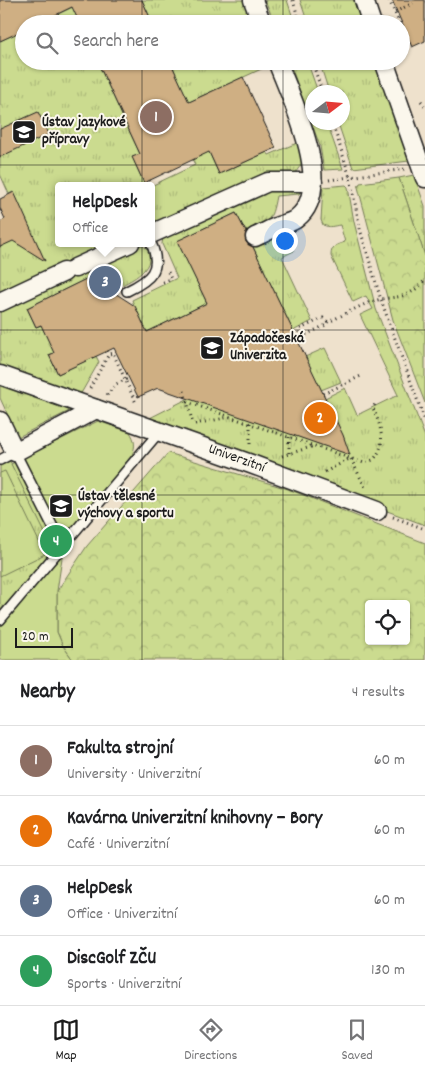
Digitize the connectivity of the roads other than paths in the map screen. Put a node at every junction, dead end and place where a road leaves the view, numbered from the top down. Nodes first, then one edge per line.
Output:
1 (253, 0) edge
2 (364, 0) edge
3 (259, 15) edge
4 (369, 15) edge
5 (280, 70) edge
6 (387, 70) edge
7 (423, 172) edge
8 (313, 182) junction
9 (155, 232) edge
10 (255, 237) dead end
11 (121, 247) edge
12 (152, 247) edge
13 (127, 291) dead end
14 (0, 302) edge
15 (0, 375) edge
16 (89, 407) junction
17 (0, 421) edge
18 (160, 431) junction
19 (7, 456) edge
20 (377, 511) road end
21 (58, 552) junction
22 (0, 620) edge

1 - 3 street
2 - 4 street
5 - 8 street
6 - 7 street
8 - 9 street
8 - 10 street
11 - 14 street
12 - 13 lane
15 - 16 street, Univerzitní
16 - 18 street, Univerzitní
16 - 19 street
17 - 19 street
18 - 20 street, Univerzitní
18 - 21 lane
19 - 21 lane
21 - 22 lane

